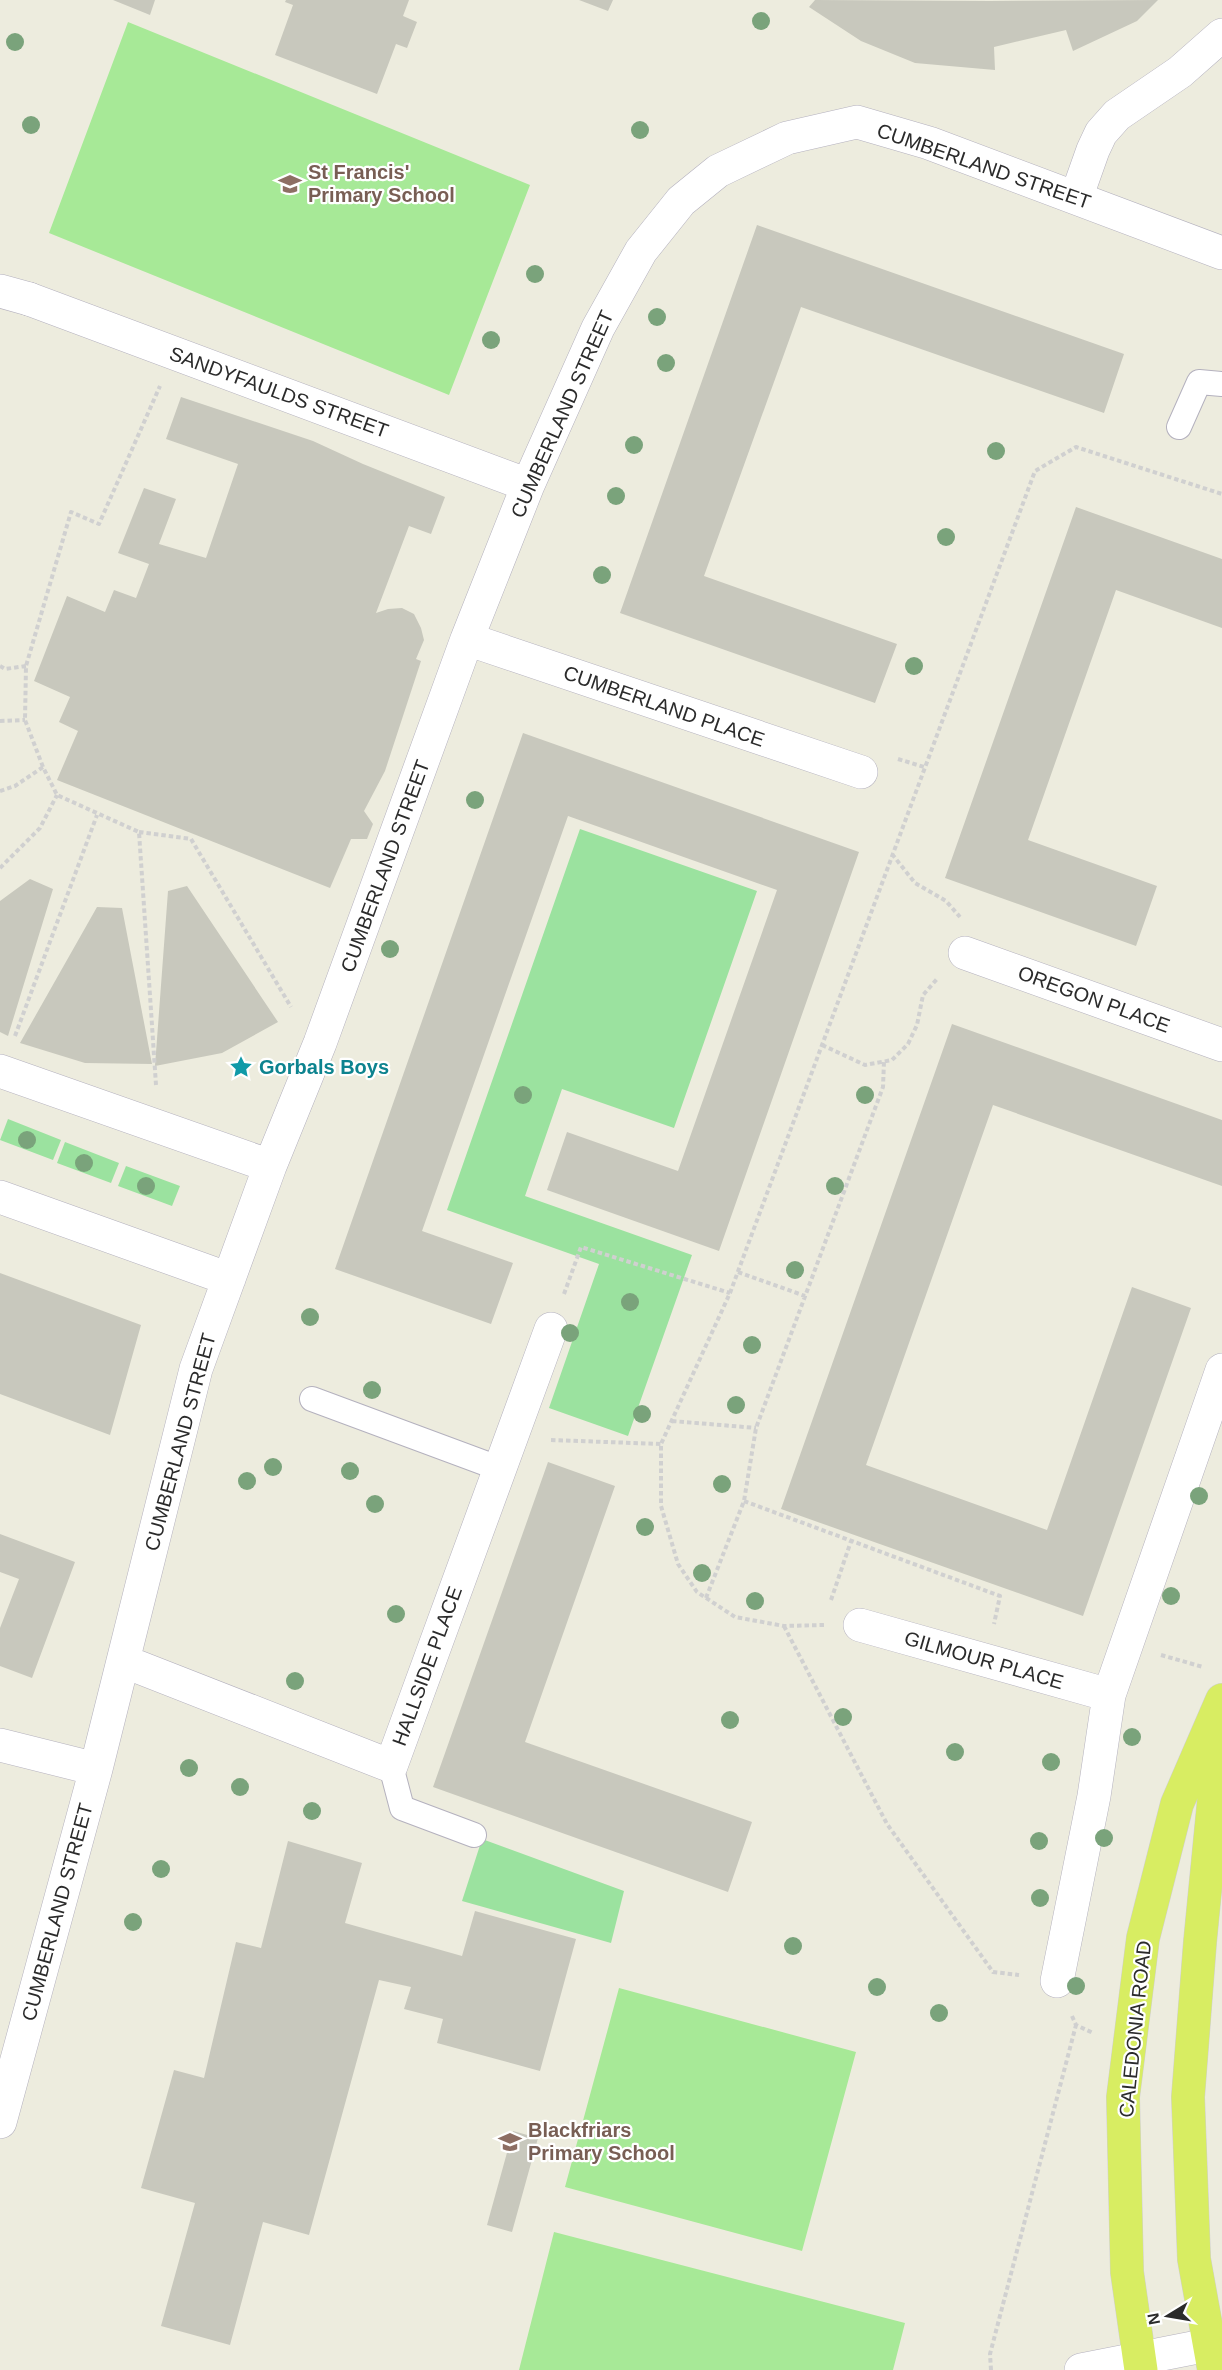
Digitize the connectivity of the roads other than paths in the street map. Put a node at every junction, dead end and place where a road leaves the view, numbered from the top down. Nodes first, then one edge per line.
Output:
1 (1222, 35) edge
2 (1077, 198) junction
3 (1222, 253) edge
4 (14, 295) edge
5 (1222, 384) edge
6 (1179, 427) dead end
7 (528, 485) junction
8 (467, 639) junction
9 (861, 772) dead end
10 (965, 953) road end
11 (1222, 1045) edge
12 (1, 1071) edge
13 (270, 1166) junction
14 (0, 1197) edge
15 (229, 1279) junction
16 (550, 1329) road end
17 (1222, 1370) edge
18 (312, 1399) dead end
19 (498, 1468) junction
20 (860, 1624) road end
21 (123, 1661) junction
22 (1109, 1695) junction
23 (1222, 1700) edge
24 (1222, 1716) edge
25 (0, 1745) edge
26 (391, 1766) junction
27 (96, 1769) junction
28 (474, 1835) dead end
29 (1057, 1981) road end
30 (0, 2122) edge
31 (1211, 2357) edge
32 (1140, 2364) edge
33 (1081, 2370) edge

1 - 2 street
2 - 3 street, CUMBERLAND STREET
2 - 7 street, CUMBERLAND STREET
4 - 7 street, SANDYFAULDS STREET
5 - 6 lane
7 - 8 street, CUMBERLAND STREET
8 - 9 street, CUMBERLAND PLACE
8 - 13 street, CUMBERLAND STREET
10 - 11 street, OREGON PLACE
12 - 13 street
13 - 15 street, CUMBERLAND STREET
14 - 15 street
15 - 21 street, CUMBERLAND STREET
16 - 19 street, HALLSIDE PLACE
17 - 22 street
18 - 19 lane
19 - 26 street, HALLSIDE PLACE
20 - 22 street, GILMOUR PLACE
21 - 26 street, HALLSIDE PLACE
21 - 27 street, CUMBERLAND STREET
22 - 29 street
23 - 32 main road, CALEDONIA ROAD
24 - 31 main road
25 - 27 street
26 - 28 lane
27 - 30 street, CUMBERLAND STREET
31 - 32 street
32 - 33 street

